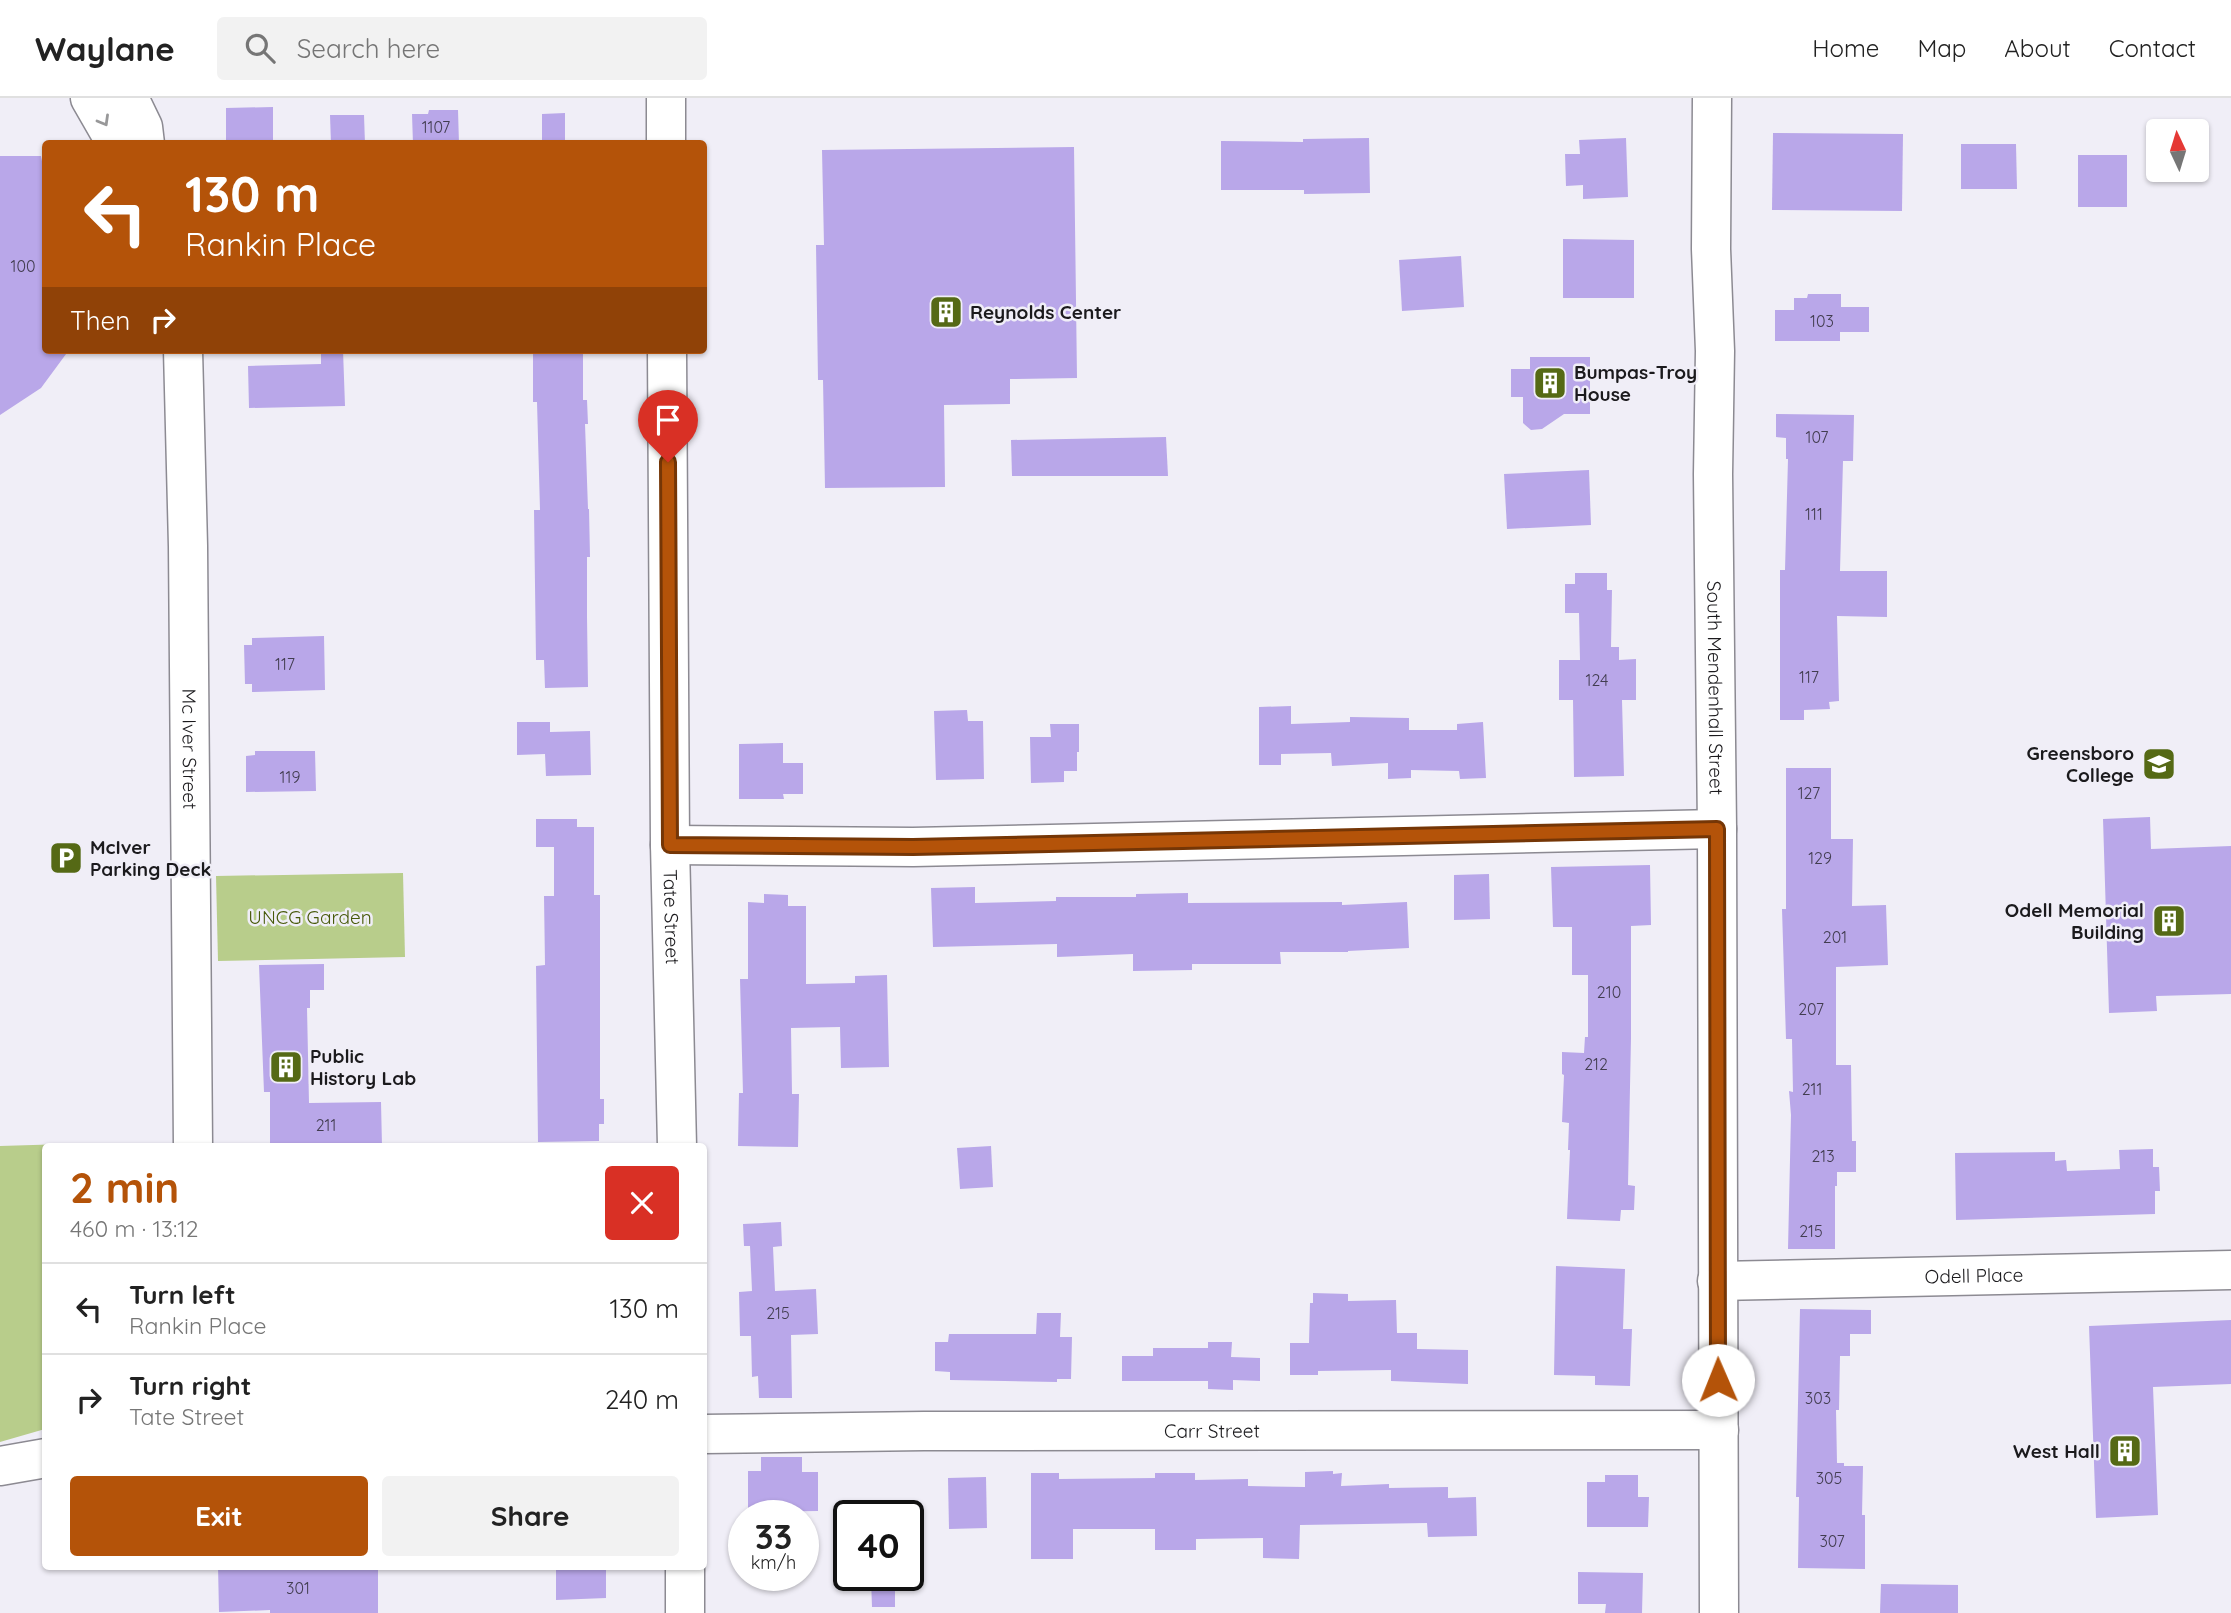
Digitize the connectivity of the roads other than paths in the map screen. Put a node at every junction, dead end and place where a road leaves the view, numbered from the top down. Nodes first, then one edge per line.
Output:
1 (90, 98) edge
2 (129, 98) edge
3 (666, 98) edge
4 (1712, 98) edge
5 (115, 140) edge
6 (144, 140) edge
7 (666, 140) edge
8 (183, 354) edge
9 (667, 354) edge
10 (1717, 829) junction
11 (670, 845) junction
12 (193, 1143) edge
13 (677, 1143) edge
14 (2231, 1269) edge
15 (1717, 1281) junction
16 (1718, 1430) junction
17 (707, 1434) edge
18 (42, 1459) edge
19 (0, 1466) edge
20 (685, 1570) edge
21 (685, 1613) edge
22 (1719, 1613) edge

1 -> 5 street
2 - 6 street
3 - 7 street
4 - 10 street, South Mendenhall Street
8 - 12 street, Mc Iver Street
9 - 11 street, Tate Street
10 - 11 street
10 - 15 street, South Mendenhall Street
11 - 13 street, Tate Street
14 - 15 street, Odell Place
15 - 16 street, South Mendenhall Street
16 - 17 street, Carr Street
16 - 22 street, South Mendenhall Street
18 - 19 street
20 - 21 street

